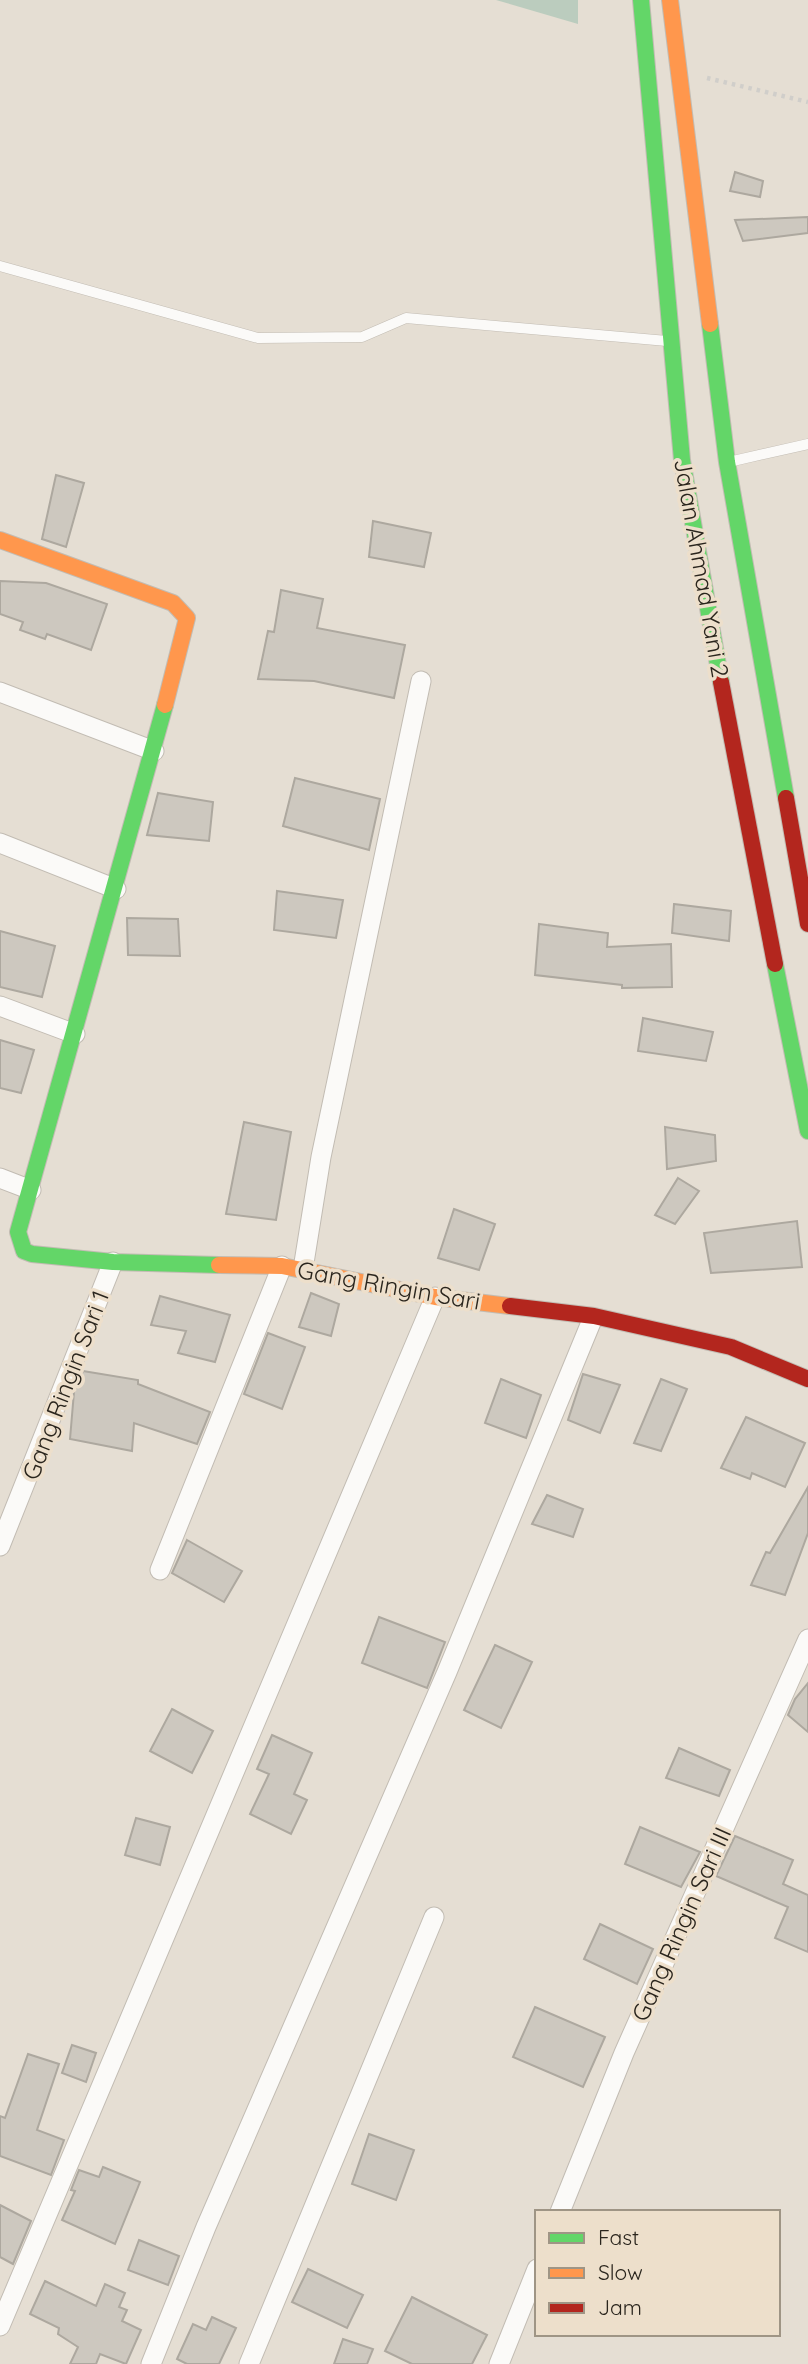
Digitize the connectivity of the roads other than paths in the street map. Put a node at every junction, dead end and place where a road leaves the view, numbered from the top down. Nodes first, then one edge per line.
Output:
1 (641, 0) edge
2 (670, 0) edge
3 (0, 266) edge
4 (674, 341) junction
5 (808, 444) edge
6 (727, 462) junction
7 (0, 540) edge
8 (421, 681) dead end
9 (0, 692) edge
10 (154, 751) junction
11 (0, 843) edge
12 (116, 889) junction
13 (808, 924) edge
14 (0, 1006) edge
15 (75, 1034) junction
16 (808, 1130) edge
17 (0, 1178) edge
18 (31, 1190) junction
19 (113, 1262) junction
20 (303, 1269) junction
21 (278, 1275) junction
22 (435, 1297) junction
23 (591, 1322) junction
24 (808, 1379) edge
25 (0, 1546) edge
26 (160, 1570) dead end
27 (808, 1639) edge
28 (434, 1917) dead end
29 (561, 2210) edge
30 (535, 2274) edge
31 (0, 2326) edge
32 (150, 2364) edge
33 (249, 2364) edge
34 (499, 2364) edge

1 - 4 main road, Jalan Ahmad Yani 2
2 - 6 main road, Jalan Ahmad Yani 2
3 - 4 lane
4 - 16 main road, Jalan Ahmad Yani 2
5 - 6 lane
6 - 13 main road, Jalan Ahmad Yani 2
7 - 10 main road
8 - 20 street
9 - 10 street
10 - 12 main road
11 - 12 street
12 - 15 main road
14 - 15 street
15 - 18 main road
17 - 18 street
18 - 19 main road, Gang Ringin Sari
19 - 21 main road, Gang Ringin Sari
19 - 25 street, Gang Ringin Sari 1
20 - 21 main road, Gang Ringin Sari
20 - 22 main road, Gang Ringin Sari
21 - 26 street
22 - 23 main road, Gang Ringin Sari
22 - 31 street
23 - 24 main road, Gang Ringin Sari
23 - 32 street
27 - 29 street, Gang Ringin Sari III
28 - 33 street
30 - 34 street

